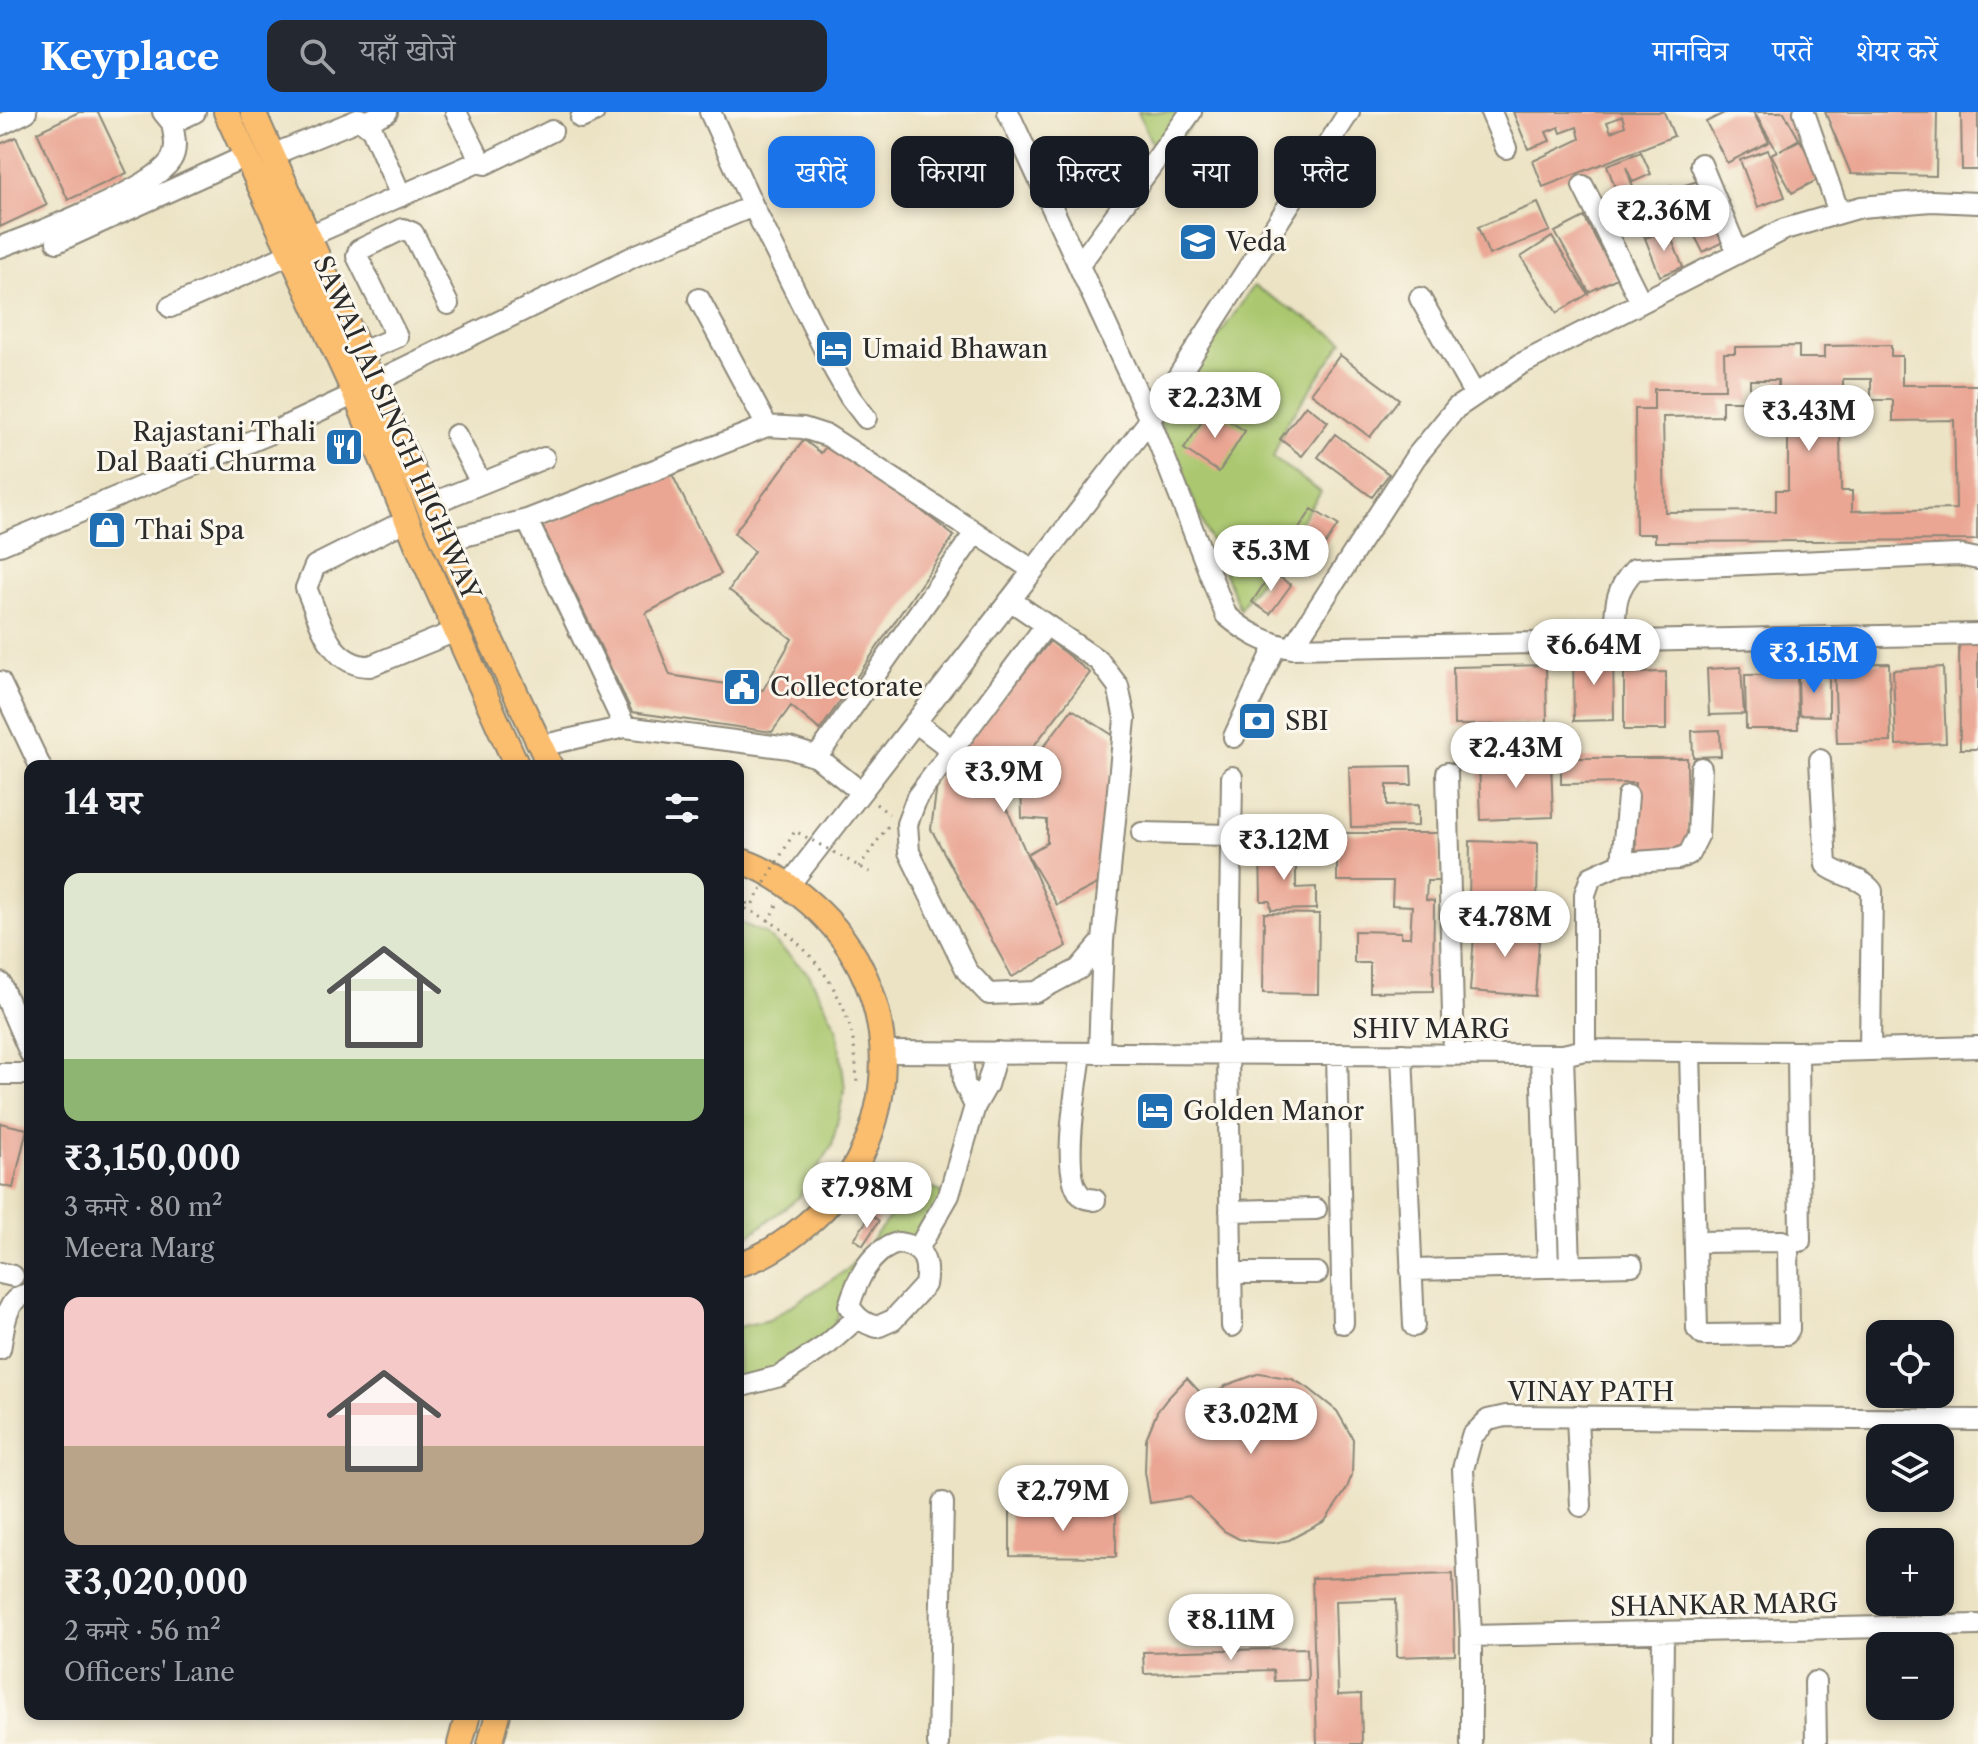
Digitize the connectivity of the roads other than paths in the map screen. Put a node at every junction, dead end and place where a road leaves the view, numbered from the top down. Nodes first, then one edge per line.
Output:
1 (26, 112) edge
2 (195, 112) edge
3 (226, 112) edge
4 (253, 112) edge
5 (387, 112) edge
6 (456, 112) edge
7 (710, 112) edge
8 (1008, 112) edge
9 (1191, 112) edge
10 (1349, 112) edge
11 (1491, 112) edge
12 (1804, 112) edge
13 (167, 118) edge
14 (366, 122) junction
15 (0, 125) edge
16 (552, 131) dead end
17 (1506, 148) dead end
18 (272, 155) junction
19 (246, 156) junction
20 (478, 162) junction
21 (1701, 164) dead end
22 (1583, 186) dead end
23 (401, 196) junction
24 (1978, 203) edge
25 (753, 206) junction
26 (1839, 213) junction
27 (309, 236) junction
28 (57, 242) dead end
29 (0, 247) edge
30 (1738, 253) junction
31 (290, 254) junction
32 (1079, 265) junction
33 (1420, 298) dead end
34 (699, 299) dead end
35 (1641, 302) junction
36 (448, 304) dead end
37 (170, 307) dead end
38 (360, 353) junction
39 (364, 389) junction
40 (1475, 395) junction
41 (866, 418) dead end
42 (1150, 420) junction
43 (767, 426) junction
44 (456, 435) dead end
45 (544, 458) dead end
46 (481, 483) junction
47 (428, 505) junction
48 (407, 520) junction
49 (527, 520) junction
50 (975, 533) junction
51 (444, 541) junction
52 (0, 545) edge
53 (1978, 559) edge
54 (1033, 570) junction
55 (1010, 600) junction
56 (1046, 625) junction
57 (456, 631) junction
58 (1978, 634) edge
59 (1614, 642) junction
60 (1284, 647) junction
61 (0, 682) edge
62 (915, 722) junction
63 (625, 727) junction
64 (1234, 737) dead end
65 (952, 750) junction
66 (545, 756) edge
67 (817, 757) junction
68 (37, 760) edge
69 (514, 760) edge
70 (1820, 760) dead end
71 (1701, 768) dead end
72 (1447, 773) dead end
73 (1232, 777) dead end
74 (861, 792) junction
75 (1628, 796) dead end
76 (1142, 833) dead end
77 (1230, 835) junction
78 (744, 863) edge
79 (1622, 863) junction
80 (789, 885) junction
81 (1103, 941) junction
82 (0, 983) edge
83 (24, 1039) edge
84 (1978, 1047) edge
85 (1870, 1049) junction
86 (1585, 1050) junction
87 (884, 1052) junction
88 (962, 1052) junction
89 (997, 1052) junction
90 (1690, 1052) junction
91 (1798, 1052) junction
92 (1090, 1053) junction
93 (1228, 1053) junction
94 (1337, 1054) junction
95 (1402, 1054) junction
96 (1454, 1055) junction
97 (1541, 1055) junction
98 (1563, 1055) junction
99 (0, 1074) edge
100 (24, 1074) edge
101 (975, 1106) junction
102 (1095, 1200) dead end
103 (1316, 1209) dead end
104 (1230, 1211) junction
105 (1800, 1241) dead end
106 (1695, 1242) junction
107 (918, 1249) junction
108 (744, 1261) edge
109 (1632, 1265) dead end
110 (1548, 1266) junction
111 (1570, 1266) junction
112 (1411, 1270) junction
113 (1231, 1273) junction
114 (1317, 1273) dead end
115 (24, 1294) edge
116 (857, 1318) junction
117 (1343, 1323) dead end
118 (1232, 1326) dead end
119 (1414, 1326) dead end
120 (0, 1349) edge
121 (744, 1385) edge
122 (1577, 1416) junction
123 (1978, 1420) edge
124 (943, 1503) dead end
125 (1581, 1506) dead end
126 (1978, 1625) edge
127 (1663, 1632) junction
128 (1471, 1636) junction
129 (1815, 1682) dead end
130 (466, 1720) edge
131 (496, 1720) edge
132 (460, 1744) edge
133 (490, 1744) edge
134 (938, 1744) edge
135 (1471, 1744) edge
136 (1662, 1744) edge
137 (1816, 1744) edge

1 - 15 street
2 - 13 street
3 - 19 main road, SAWAI JAI SINGH HIGHWAY
4 - 18 main road
5 - 14 street
6 - 20 street
7 - 25 street
8 - 32 street
9 - 32 street
10 - 42 street
11 - 17 street
12 - 26 street
13 - 29 street
14 - 18 street
14 - 23 street
16 - 20 street
18 - 27 main road
19 - 28 street
19 - 31 main road, SAWAI JAI SINGH HIGHWAY
20 - 23 street
21 - 30 street
22 - 35 street
23 - 27 street
24 - 26 street
25 - 39 street
25 - 41 street
26 - 30 street
27 - 38 main road
30 - 35 street
31 - 37 street
31 - 39 main road, SAWAI JAI SINGH HIGHWAY
32 - 42 street
33 - 40 street
34 - 43 street
35 - 40 street
36 - 38 street
38 - 39 main road
39 - 47 main road
39 - 48 main road, SAWAI JAI SINGH HIGHWAY
39 - 52 street
40 - 60 street
42 - 54 street
42 - 60 street
43 - 49 street
43 - 50 street
44 - 46 street
45 - 46 street
46 - 47 street
47 - 51 main road
48 - 57 main road, SAWAI JAI SINGH HIGHWAY
48 - 57 street
49 - 51 street
49 - 63 street
50 - 54 street
50 - 67 street
51 - 66 main road
53 - 59 street
54 - 55 street
55 - 56 street
55 - 62 street
56 - 65 street
56 - 81 street
57 - 69 main road, SAWAI JAI SINGH HIGHWAY
58 - 59 street
59 - 60 street
60 - 64 street
61 - 68 street
62 - 65 street
62 - 74 street
63 - 66 street
63 - 67 street
65 - 81 street
67 - 74 street
70 - 85 street
71 - 79 street
72 - 96 street
73 - 77 street
74 - 80 street
75 - 79 street
76 - 77 street
77 - 93 street
78 - 80 main road
79 - 86 street
80 - 87 main road
81 - 92 street
82 - 83 street
84 - 85 street, SHIV MARG
85 - 91 street, SHIV MARG
86 - 90 street, SHIV MARG
86 - 98 street, SHIV MARG
87 - 88 street, SHIV MARG
87 - 108 main road
88 - 89 street, SHIV MARG
88 - 101 street
89 - 92 street, SHIV MARG
89 - 101 street
90 - 91 street, SHIV MARG
90 - 106 street
91 - 105 street
92 - 93 street, SHIV MARG
92 - 102 street
93 - 94 street, SHIV MARG
93 - 104 street
94 - 95 street, SHIV MARG
94 - 117 street
95 - 96 street, SHIV MARG
95 - 112 street
96 - 97 street, SHIV MARG
97 - 98 street, SHIV MARG
97 - 110 street
98 - 111 street
99 - 100 street
101 - 107 street
103 - 104 street
104 - 113 street
106 - 106 street
107 - 116 street
107 - 116 street
109 - 111 street
110 - 111 street
110 - 112 street
112 - 119 street
113 - 114 street
113 - 118 street
115 - 120 street
116 - 121 street
122 - 123 street, VINAY PATH
122 - 125 street
122 - 128 street, VINAY PATH
124 - 134 street
126 - 127 street, SHANKAR MARG
127 - 128 street, SHANKAR MARG
127 - 136 street
128 - 135 street, VINAY PATH
129 - 137 street
130 - 132 main road
131 - 133 main road

